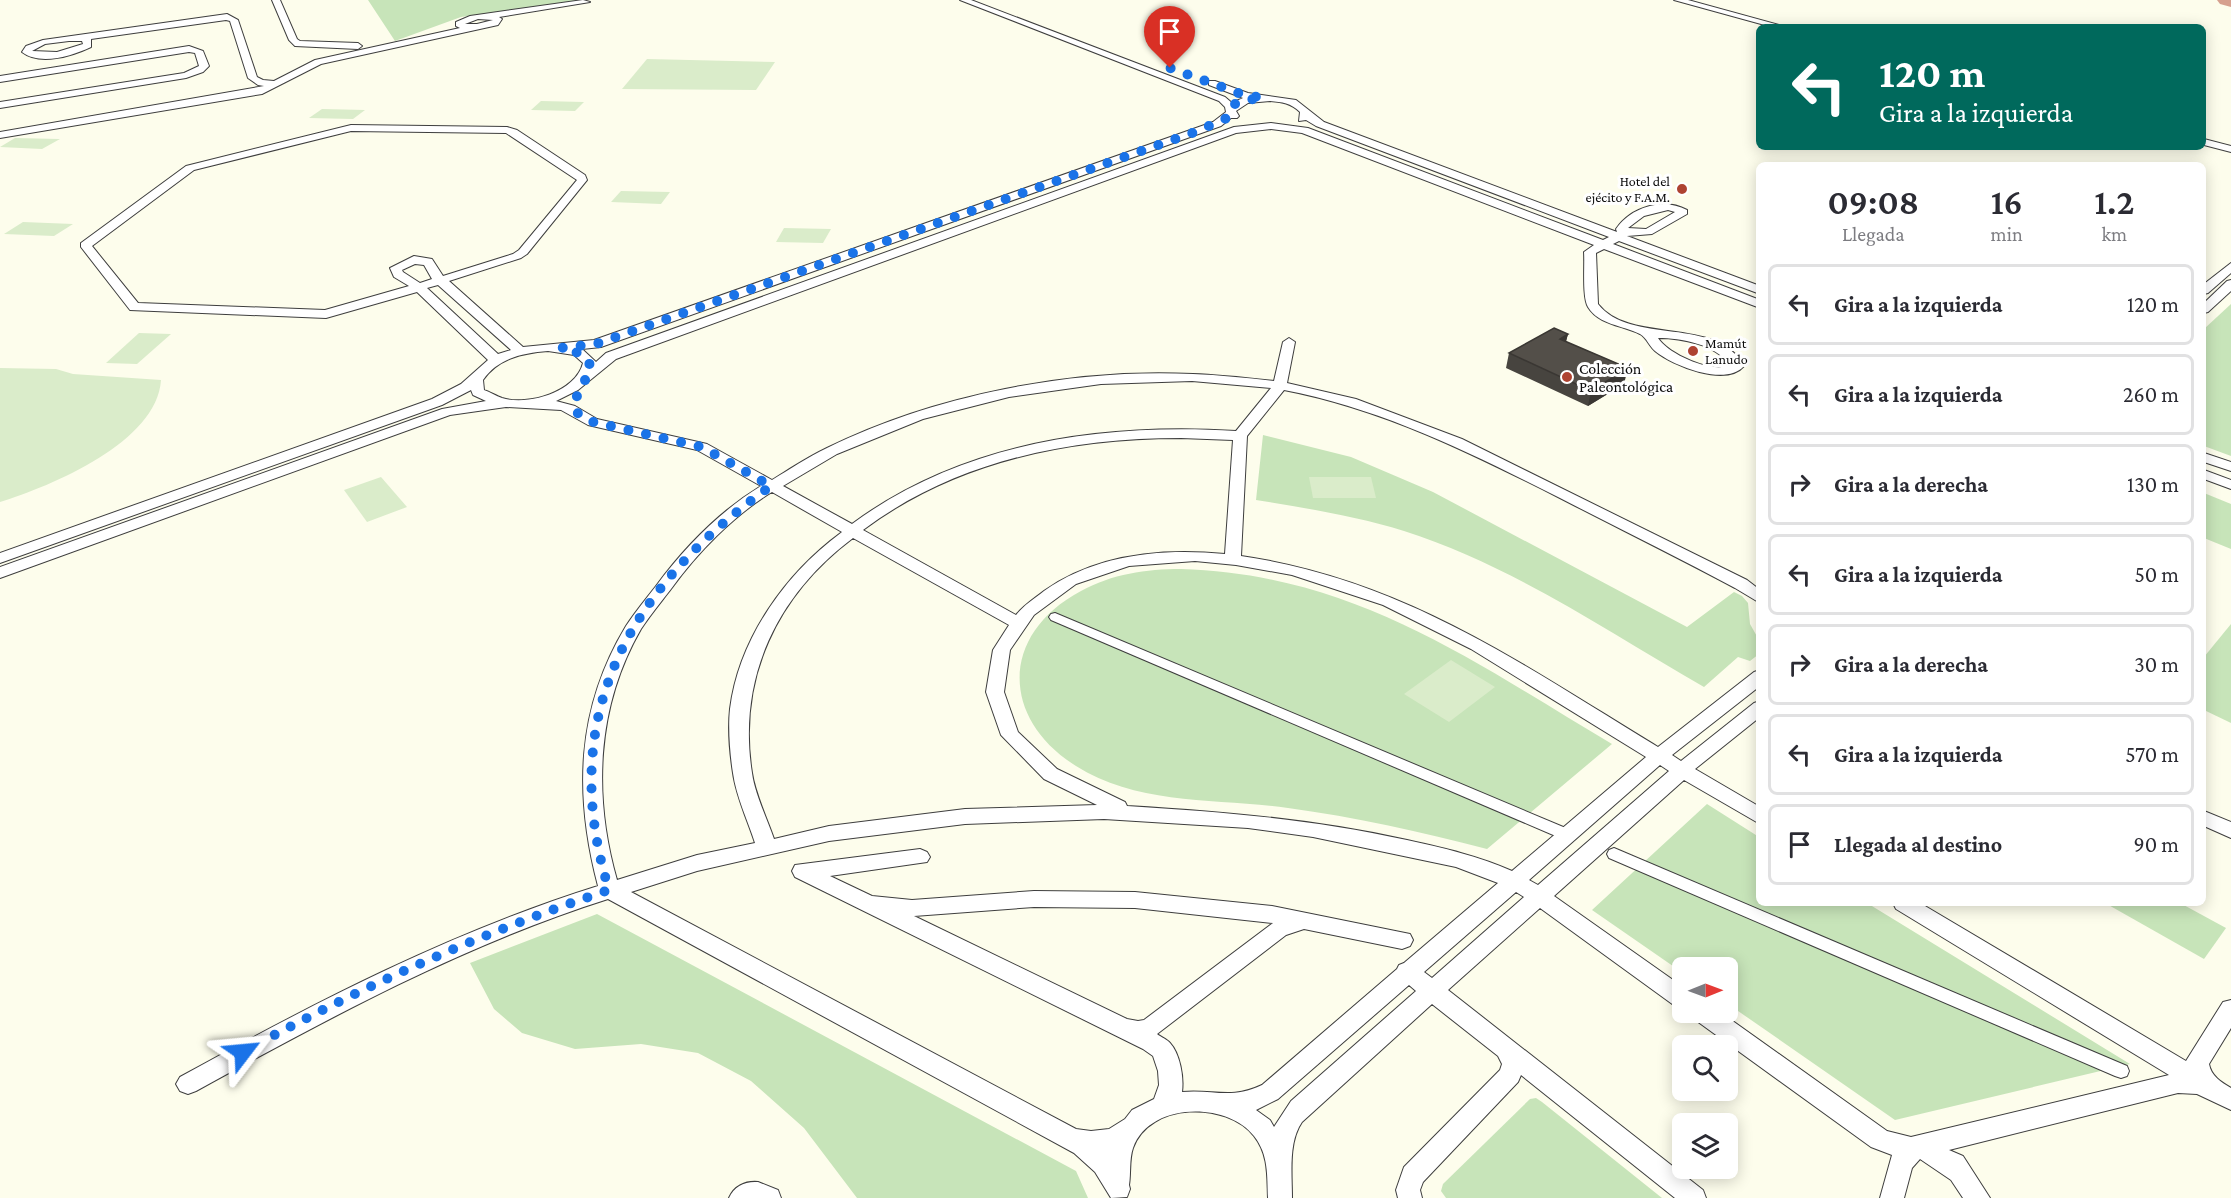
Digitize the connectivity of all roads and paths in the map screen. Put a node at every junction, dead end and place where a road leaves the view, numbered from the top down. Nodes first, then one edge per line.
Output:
1 (276, 0) edge
2 (964, 0) edge
3 (990, 0) edge
4 (1667, 0) edge
5 (1678, 0) edge
6 (590, 1) edge
7 (479, 17) junction
8 (465, 20) junction
9 (492, 24) junction
10 (1758, 24) edge
11 (1770, 24) edge
12 (477, 27) junction
13 (82, 38) junction
14 (378, 49) junction
15 (1125, 51) dead end
16 (0, 79) edge
17 (1204, 80) dead end
18 (276, 84) junction
19 (1263, 98) junction
20 (0, 105) edge
21 (1231, 111) junction
22 (1305, 111) junction
23 (1271, 126) junction
24 (0, 135) edge
25 (2206, 140) edge
26 (2231, 147) edge
27 (1622, 234) junction
28 (1602, 244) junction
29 (2231, 267) edge
30 (441, 281) junction
31 (2231, 284) edge
32 (419, 288) junction
33 (1756, 288) edge
34 (2206, 288) edge
35 (1756, 302) edge
36 (2206, 307) edge
37 (469, 308) junction
38 (449, 314) junction
39 (1647, 333) junction
40 (1289, 342) dead end
41 (561, 348) junction
42 (520, 351) junction
43 (496, 360) junction
44 (480, 373) junction
45 (587, 377) junction
46 (1280, 386) junction
47 (511, 404) junction
48 (578, 412) junction
49 (1240, 436) junction
50 (2206, 458) edge
51 (2231, 467) edge
52 (2206, 475) edge
53 (2231, 485) edge
54 (771, 486) junction
55 (851, 530) junction
56 (0, 558) edge
57 (1233, 561) junction
58 (0, 573) edge
59 (1742, 584) junction
60 (1756, 589) edge
61 (1756, 595) edge
62 (1055, 617) dead end
63 (1016, 622) junction
64 (1756, 679) edge
65 (1756, 710) edge
66 (1659, 756) junction
67 (1682, 770) junction
68 (1075, 790) junction
69 (1069, 811) junction
70 (1142, 812) junction
71 (1756, 815) edge
72 (2206, 819) edge
73 (2231, 831) edge
74 (1563, 833) dead end
75 (766, 845) junction
76 (1614, 854) dead end
77 (920, 857) dead end
78 (863, 864) junction
79 (1513, 880) junction
80 (609, 890) junction
81 (847, 893) junction
82 (1538, 896) junction
83 (869, 904) junction
84 (933, 906) junction
85 (1908, 906) edge
86 (1265, 913) junction
87 (1315, 921) junction
88 (921, 930) junction
89 (1272, 934) junction
90 (1402, 939) dead end
91 (1407, 972) junction
92 (1431, 990) junction
93 (1672, 991) edge
94 (2231, 1009) edge
95 (1166, 1016) junction
96 (1717, 1023) edge
97 (1123, 1029) junction
98 (1506, 1050) junction
99 (1168, 1068) junction
100 (2177, 1069) junction
101 (2121, 1071) dead end
102 (1507, 1079) junction
103 (1545, 1081) junction
104 (188, 1084) dead end
105 (2222, 1094) edge
106 (1218, 1101) junction
107 (1162, 1105) junction
108 (1133, 1126) junction
109 (1960, 1136) junction
110 (1070, 1138) junction
111 (1879, 1139) junction
112 (1916, 1146) junction
113 (1281, 1164) junction
114 (1958, 1171) junction
115 (1894, 1188) edge
116 (1119, 1194) edge
117 (741, 1198) edge
118 (769, 1198) edge
119 (1280, 1198) edge
120 (1410, 1198) edge
121 (1694, 1198) edge
122 (1978, 1198) edge

1 - 14 street
2 - 21 street
3 - 15 street
4 - 10 street
5 - 11 street
6 - 7 street
6 - 9 street
7 - 8 street
7 - 9 street
8 - 12 street
8 - 14 street
9 - 12 street
12 - 14 street
13 - 13 street
13 - 18 street
14 - 18 street
16 - 20 street
17 - 19 street
18 - 24 street
19 - 21 street
19 - 22 street
21 - 23 street
21 - 41 street
22 - 23 street
22 - 27 street
23 - 28 street
23 - 45 street
25 - 26 street
27 - 28 street
27 - 33 street
28 - 35 street
28 - 39 street
29 - 34 street
30 - 32 street
30 - 32 street
30 - 32 street
30 - 37 street
31 - 36 street
32 - 38 street
37 - 38 street
37 - 42 street
38 - 43 street
39 - 39 street
40 - 46 street
41 - 42 street
41 - 45 street
42 - 43 street
43 - 44 street
44 - 47 street
44 - 56 street
45 - 47 street
45 - 48 street
46 - 49 street
46 - 54 street
46 - 59 street
47 - 48 street
47 - 58 street
48 - 54 street
49 - 55 street
49 - 57 street
50 - 51 street
52 - 53 street
54 - 55 street
54 - 80 street
55 - 63 street
55 - 75 street
57 - 63 street
57 - 66 street
59 - 60 street
59 - 61 street
62 - 74 street
63 - 68 street
64 - 66 street
65 - 67 street
66 - 67 street
66 - 79 street
67 - 71 street
67 - 82 street
68 - 69 street
68 - 70 street
69 - 70 street
69 - 75 street
70 - 79 street
72 - 73 street
75 - 80 street
76 - 101 street
77 - 78 street
78 - 81 street
78 - 81 street
79 - 82 street
79 - 91 street
80 - 104 street
80 - 110 street
81 - 83 street
82 - 92 street
82 - 93 street
83 - 84 street
83 - 88 street
84 - 86 street
84 - 88 street
85 - 100 street
86 - 87 street
86 - 89 street
87 - 89 street
87 - 90 street
88 - 97 street
89 - 95 street
91 - 92 street
91 - 106 street
92 - 98 street
92 - 113 street
94 - 100 street
95 - 97 street
95 - 99 street
96 - 111 street
97 - 99 street
98 - 102 street
98 - 103 street
99 - 106 street
99 - 107 street
100 - 105 street
100 - 109 street
102 - 103 street
102 - 120 street
103 - 121 street
106 - 107 street
106 - 113 street
107 - 108 street
108 - 110 street
108 - 116 street
109 - 112 street
109 - 114 street
110 - 116 street
111 - 112 street
111 - 115 street
112 - 114 street
112 - 115 street
113 - 119 street
114 - 122 street
117 - 118 street

